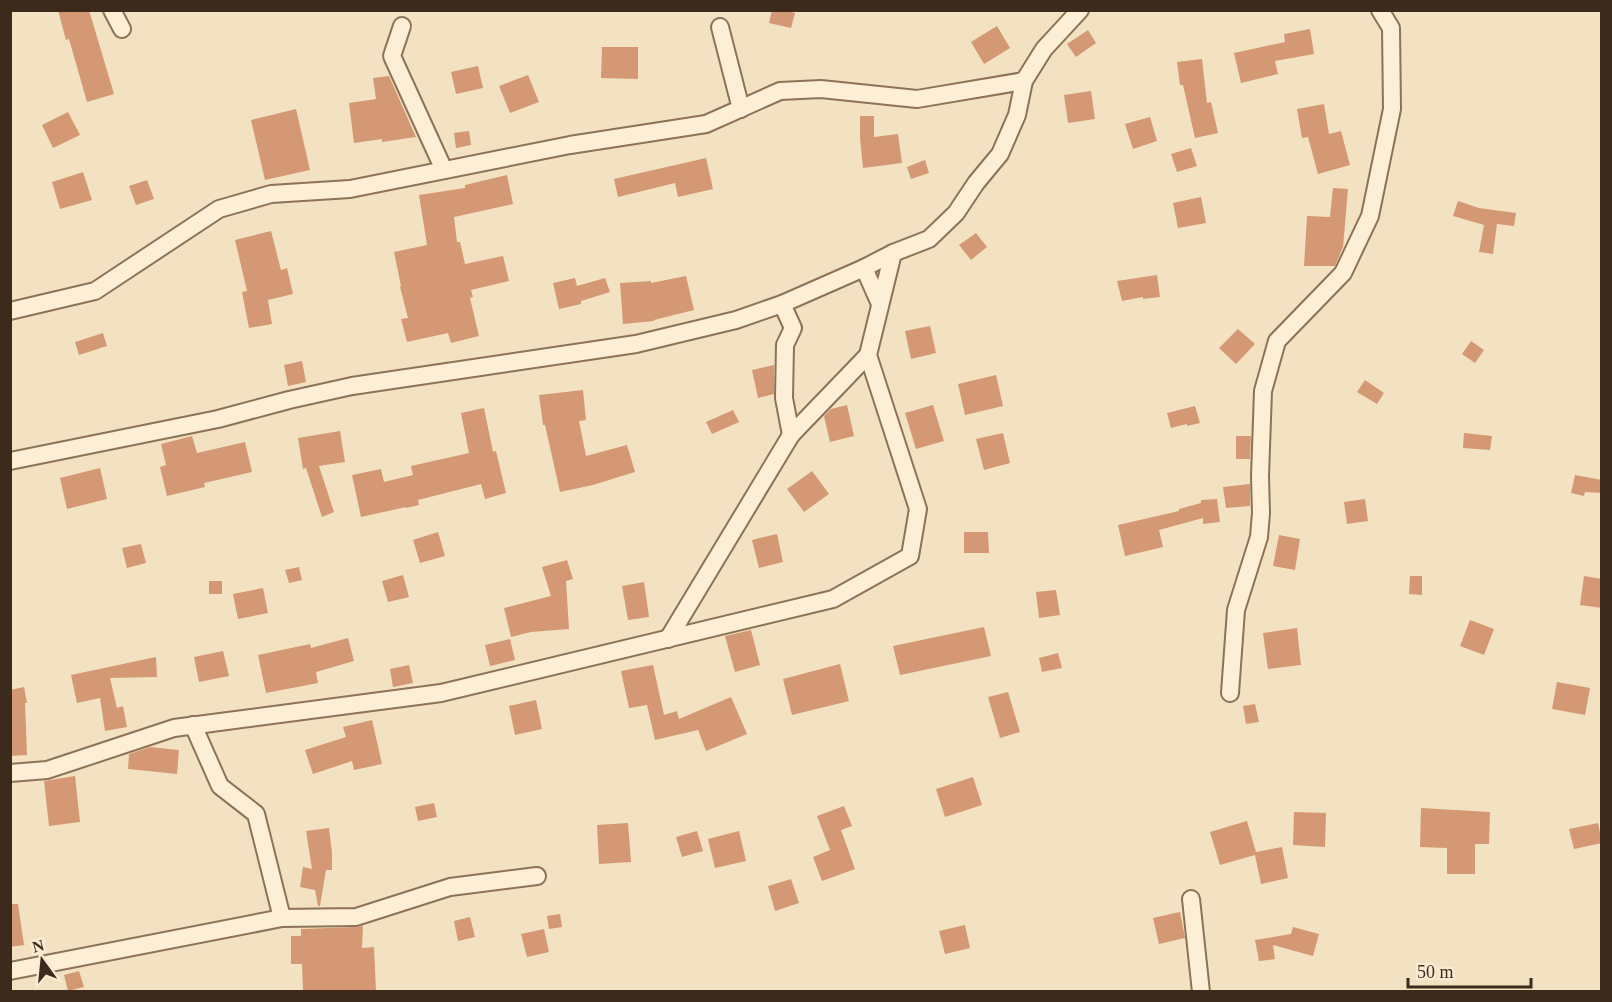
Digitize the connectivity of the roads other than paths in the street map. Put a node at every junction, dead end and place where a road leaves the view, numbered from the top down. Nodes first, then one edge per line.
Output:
1 (112, 10) edge
2 (1080, 10) edge
3 (1380, 10) edge
4 (402, 26) dead end
5 (720, 27) dead end
6 (122, 29) dead end
7 (1024, 81) junction
8 (741, 109) junction
9 (444, 170) junction
10 (893, 253) junction
11 (864, 268) junction
12 (782, 304) junction
13 (880, 304) junction
14 (10, 311) edge
15 (868, 355) junction
16 (791, 435) junction
17 (10, 461) edge
18 (668, 639) junction
19 (1230, 693) dead end
20 (193, 725) junction
21 (10, 773) edge
22 (537, 876) dead end
23 (1191, 899) dead end
24 (282, 918) junction
25 (10, 971) edge
26 (1201, 992) edge

1 - 6 street
2 - 7 street
3 - 19 street
4 - 9 street
5 - 8 street
7 - 8 street
7 - 10 street
8 - 9 street
9 - 14 street
10 - 11 street
10 - 13 street
11 - 12 street
11 - 13 street
12 - 16 street
12 - 17 street
13 - 15 street
15 - 16 street
15 - 18 street
16 - 18 street
18 - 20 street
20 - 21 street
20 - 24 street
22 - 24 street
23 - 26 street
24 - 25 street

